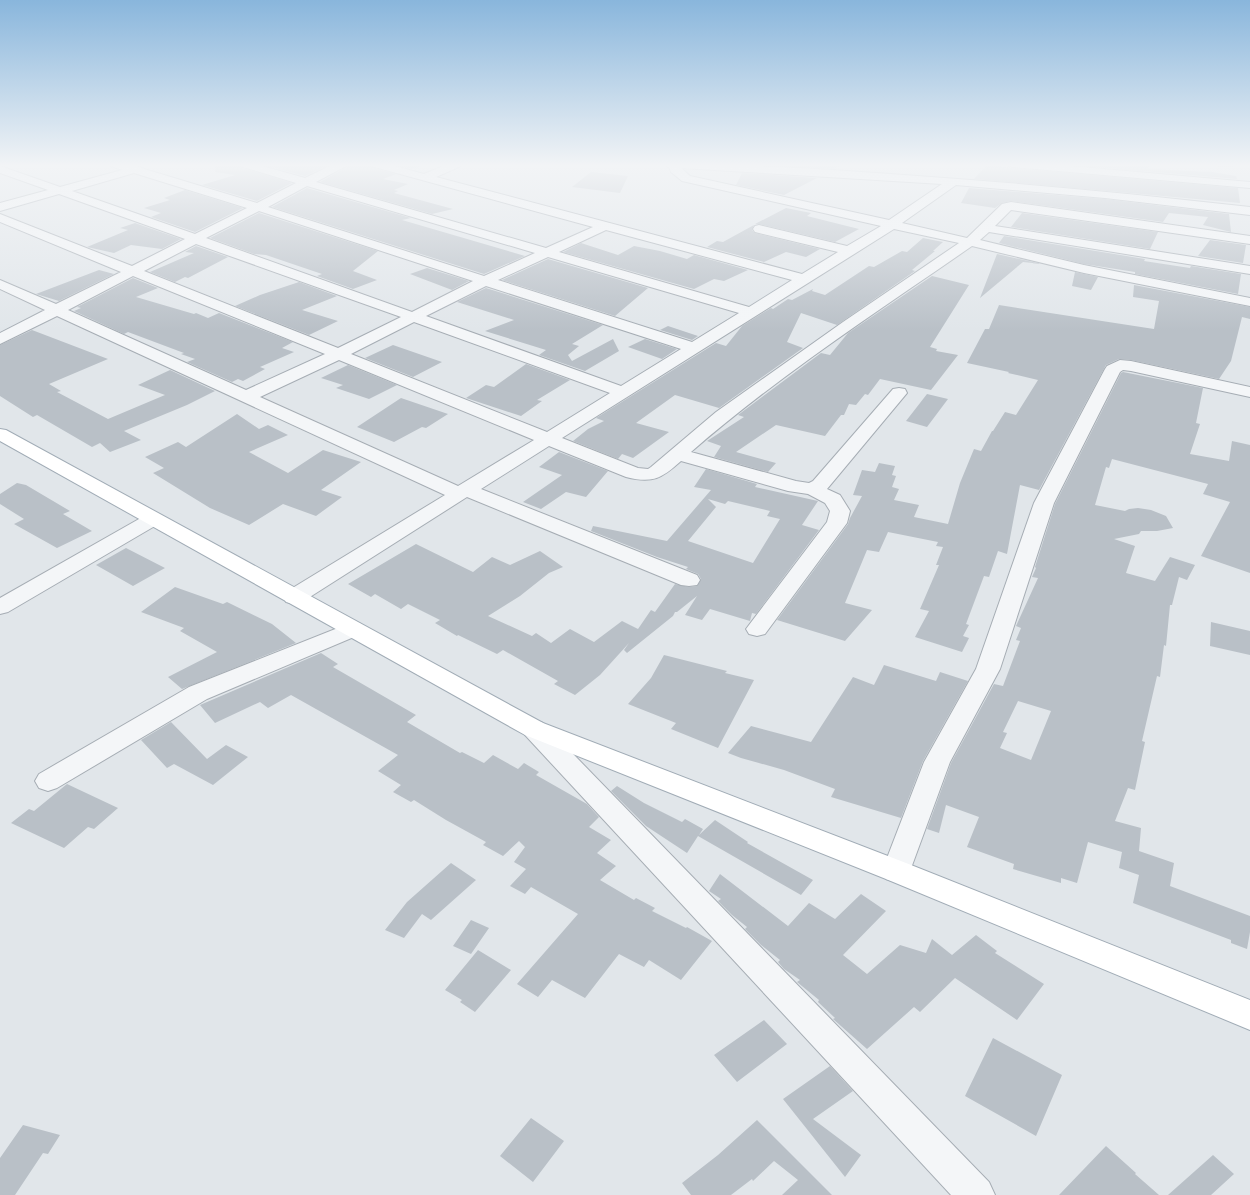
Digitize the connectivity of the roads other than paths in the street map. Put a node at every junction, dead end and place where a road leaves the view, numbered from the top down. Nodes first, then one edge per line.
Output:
1 (4, 220) edge
2 (142, 220) edge
3 (232, 220) edge
4 (296, 220) edge
5 (434, 220) edge
6 (582, 220) edge
7 (868, 220) edge
8 (897, 220) edge
9 (994, 220) edge
10 (1092, 220) edge
11 (1113, 220) edge
12 (1191, 220) edge
13 (891, 225) junction
14 (605, 226) junction
15 (986, 228) junction
16 (759, 229) dead end
17 (1184, 230) junction
18 (1081, 234) junction
19 (195, 239) junction
20 (1250, 240) edge
21 (970, 242) junction
22 (1170, 248) junction
23 (850, 251) junction
24 (546, 253) junction
25 (134, 271) junction
26 (803, 279) junction
27 (485, 281) junction
28 (0, 284) edge
29 (1244, 284) edge
30 (1250, 302) edge
31 (56, 310) junction
32 (750, 312) junction
33 (411, 316) junction
34 (0, 339) edge
35 (693, 348) junction
36 (339, 354) junction
37 (623, 392) junction
38 (1250, 392) edge
39 (899, 393) dead end
40 (245, 397) junction
41 (0, 434) edge
42 (548, 438) junction
43 (678, 454) junction
44 (812, 488) junction
45 (462, 492) junction
46 (153, 519) junction
47 (689, 580) dead end
48 (294, 597) junction
49 (6, 599) edge
50 (353, 629) junction
51 (757, 629) dead end
52 (534, 729) junction
53 (48, 781) dead end
54 (896, 871) junction
55 (1250, 1015) edge
56 (976, 1195) edge

1 - 25 street
2 - 19 street
3 - 19 street
4 - 27 street
5 - 24 street
6 - 14 street
7 - 13 street
8 - 13 street
9 - 15 street
10 - 18 street
11 - 17 street
12 - 17 street
13 - 21 street
13 - 23 street
14 - 24 street
14 - 26 street
15 - 18 street
15 - 21 street
16 - 23 street
17 - 20 street
17 - 22 street
18 - 22 street
19 - 25 street
19 - 33 street
21 - 29 street
21 - 43 street
22 - 29 street
23 - 26 street
24 - 27 street
24 - 32 street
25 - 31 street
25 - 36 street
26 - 32 street
27 - 33 street
27 - 35 street
28 - 31 street
29 - 30 street
31 - 34 street
31 - 40 street
32 - 35 street
33 - 36 street
33 - 37 street
35 - 37 street
36 - 40 street
36 - 42 street
37 - 42 street
38 - 54 street
39 - 44 street
40 - 45 street
41 - 46 main road
42 - 43 street
42 - 45 street
43 - 44 street
44 - 51 street
45 - 47 street
45 - 48 street
46 - 48 main road
46 - 49 street
48 - 50 main road
50 - 52 main road
50 - 53 street
52 - 54 main road
52 - 56 street
54 - 55 main road

